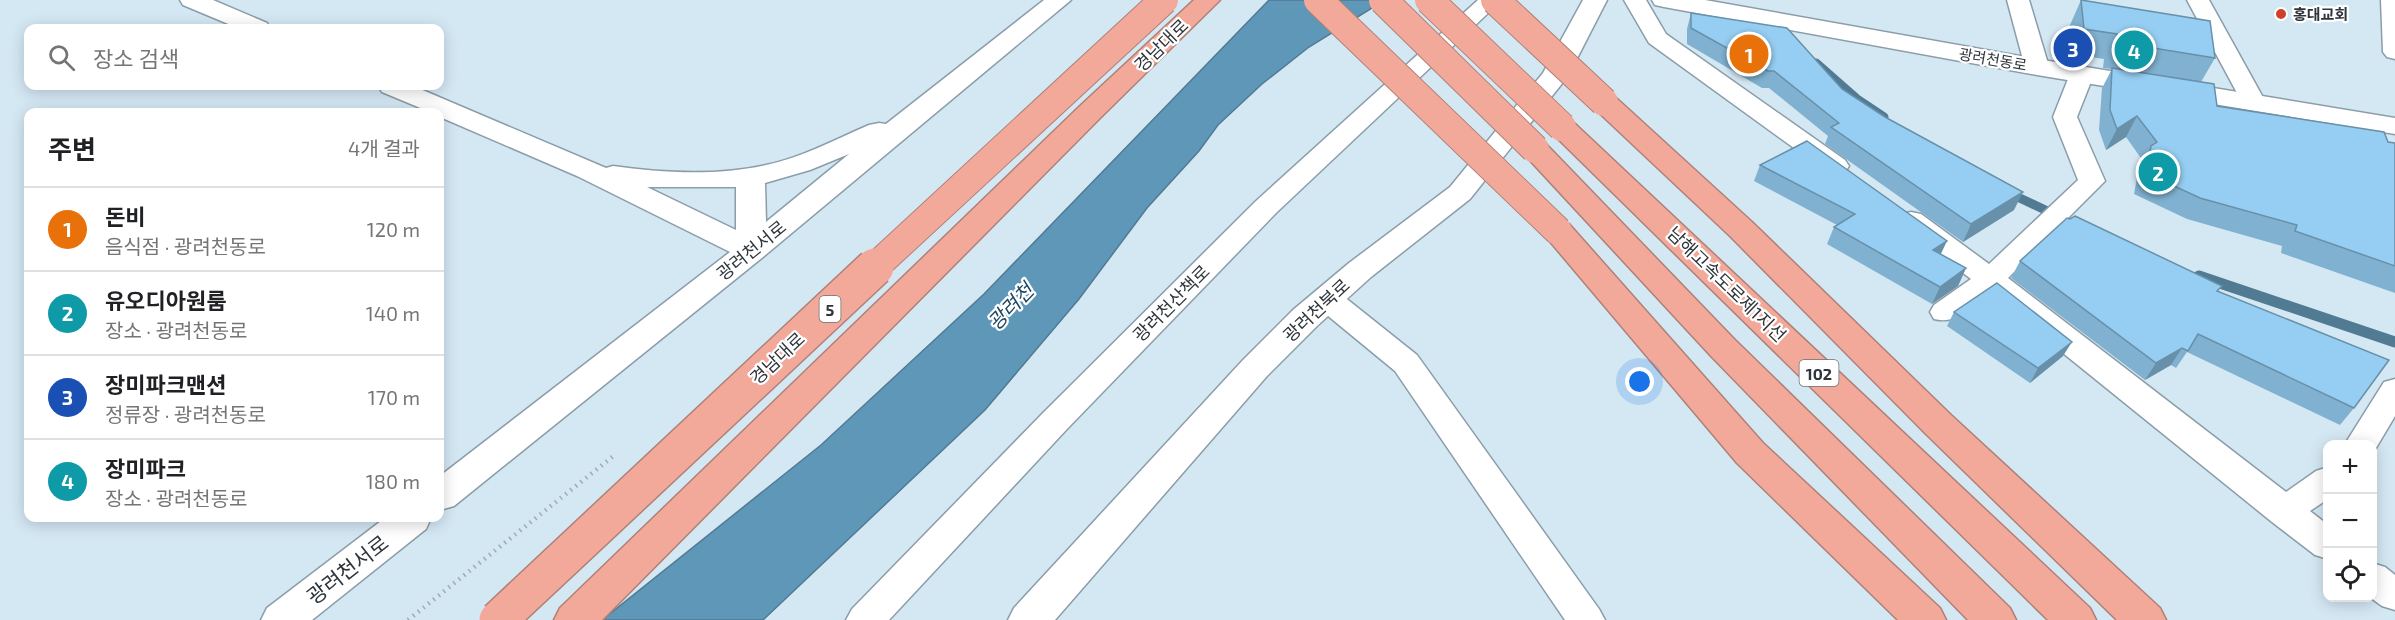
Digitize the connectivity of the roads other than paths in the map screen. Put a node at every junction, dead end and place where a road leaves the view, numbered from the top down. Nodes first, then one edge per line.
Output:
1 (192, 0) edge
2 (1059, 0) edge
3 (1164, 0) edge
4 (1208, 0) edge
5 (1318, 0) edge
6 (1383, 0) edge
7 (1429, 0) edge
8 (1493, 0) edge
9 (1595, 0) edge
10 (1635, 0) edge
11 (1664, 0) edge
12 (2018, 0) edge
13 (2199, 0) edge
14 (2392, 0) edge
15 (249, 24) edge
16 (2395, 52) edge
17 (2037, 67) junction
18 (2082, 74) junction
19 (400, 90) edge
20 (2253, 101) junction
21 (442, 108) edge
22 (444, 109) edge
23 (909, 118) junction
24 (2395, 126) edge
25 (586, 170) junction
26 (750, 177) junction
27 (1857, 182) edge
28 (1886, 202) edge
29 (752, 250) junction
30 (1990, 279) junction
31 (1327, 299) junction
32 (1945, 312) dead end
33 (2395, 390) edge
34 (2364, 440) edge
35 (2323, 484) edge
36 (444, 493) edge
37 (2284, 512) junction
38 (407, 522) edge
39 (2323, 541) edge
40 (2377, 581) edge
41 (2395, 595) edge
42 (282, 620) edge
43 (498, 620) edge
44 (575, 620) edge
45 (865, 620) edge
46 (1029, 620) edge
47 (1586, 620) edge
48 (1925, 620) edge
49 (1995, 620) edge
50 (2075, 620) edge
51 (2145, 620) edge

1 - 15 street
2 - 23 street, 광려천서로
3 - 43 highway, 경남대로 / 5, bridge
4 - 44 highway, 경남대로 / 5
5 - 48 highway, bridge
6 - 49 highway, bridge
7 - 50 highway, 남해고속도로제1지선 / 102, bridge
8 - 45 street, 광려천산책로
8 - 51 highway, bridge
9 - 31 street, 광려천북로
10 - 27 street
11 - 17 street, 광려천동로
12 - 17 street
13 - 20 street
14 - 16 street
17 - 18 street, 광려천동로
18 - 20 street, 광려천동로
18 - 30 street
19 - 21 street
20 - 24 street, 광려천동로
22 - 25 street
23 - 26 street
23 - 29 street, 광려천서로
25 - 26 street
25 - 29 street
26 - 29 street
28 - 30 street
29 - 36 street, 광려천서로
30 - 32 street
30 - 37 street
31 - 46 street, 광려천북로
31 - 47 street
33 - 34 street
35 - 37 street
37 - 39 street
38 - 42 street, 광려천서로
40 - 41 street

